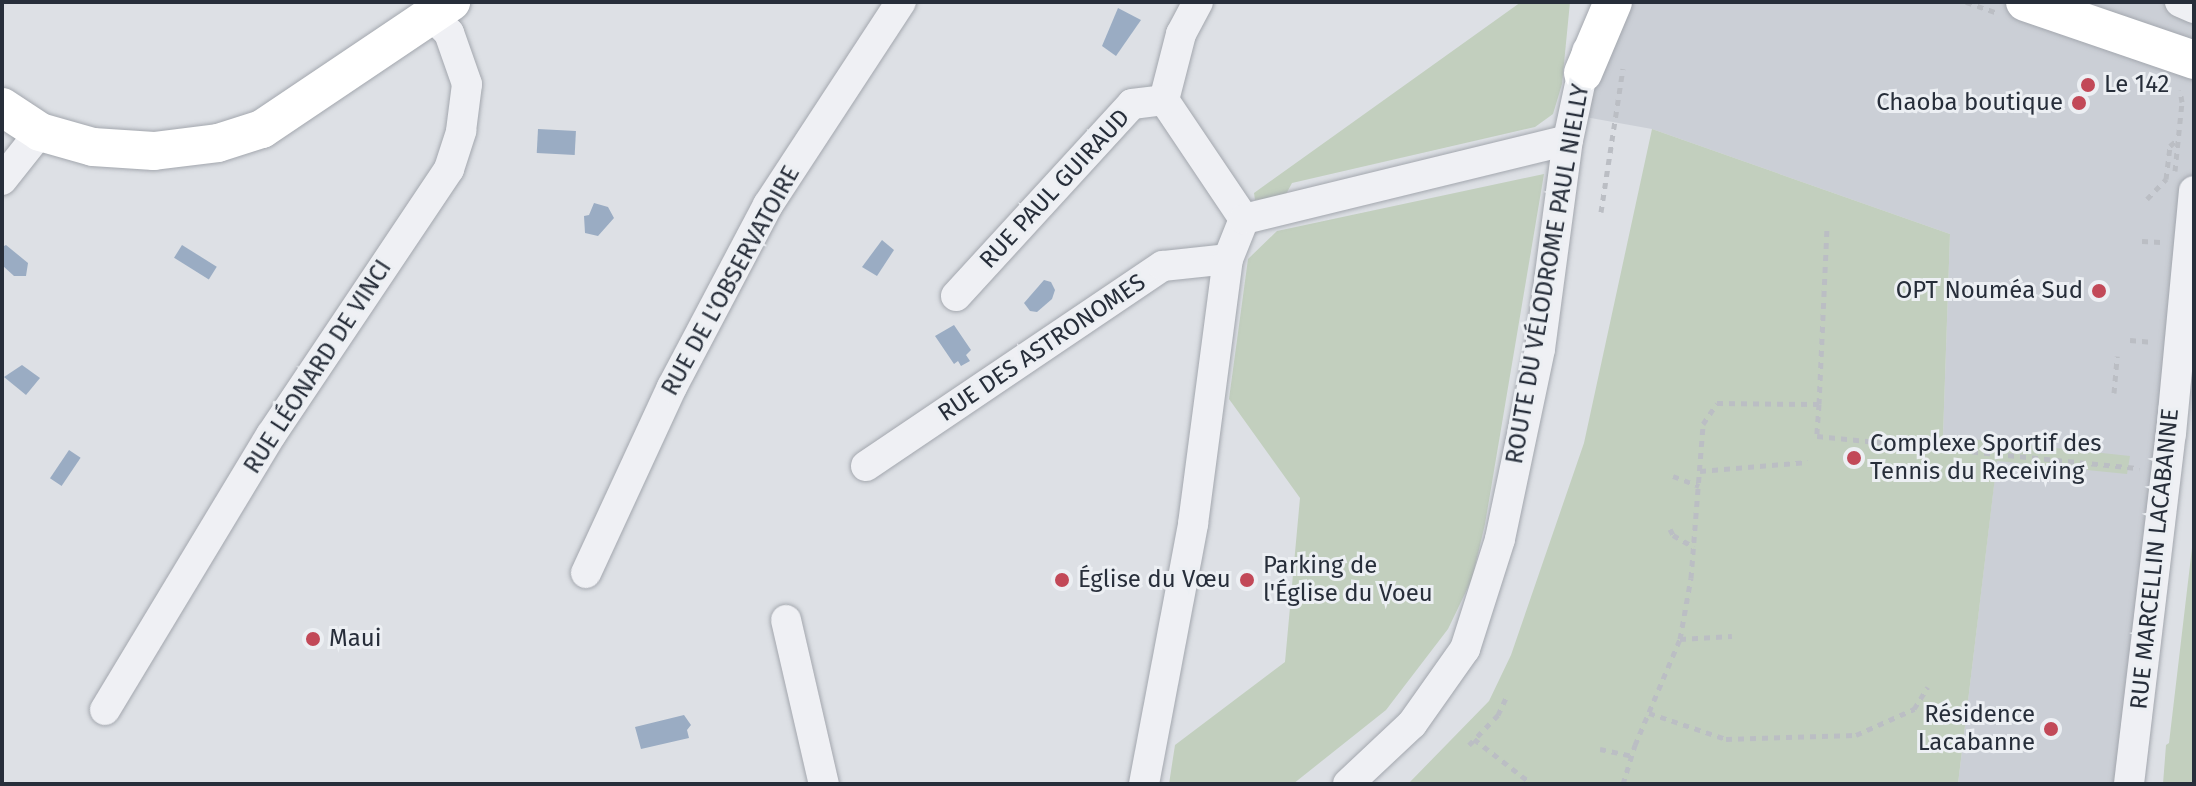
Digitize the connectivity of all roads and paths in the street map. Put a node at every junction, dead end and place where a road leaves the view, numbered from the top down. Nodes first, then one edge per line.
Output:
1 (901, 2) edge
2 (1198, 2) edge
3 (1595, 2) edge
4 (1613, 2) edge
5 (1966, 2) edge
6 (2180, 2) edge
7 (2194, 8) edge
8 (442, 9) edge
9 (2018, 10) edge
10 (1624, 66) dead end
11 (2186, 70) edge
12 (1583, 73) junction
13 (1164, 100) junction
14 (2, 107) edge
15 (40, 132) junction
16 (2178, 139) junction
17 (1568, 140) junction
18 (2, 180) edge
19 (2184, 186) edge
20 (2147, 199) dead end
21 (1601, 212) dead end
22 (1244, 219) junction
23 (1827, 230) dead end
24 (2142, 241) dead end
25 (2164, 257) dead end
26 (1228, 259) junction
27 (956, 296) dead end
28 (2156, 328) dead end
29 (2130, 340) dead end
30 (2154, 342) junction
31 (2117, 356) dead end
32 (2153, 356) dead end
33 (2114, 393) dead end
34 (1819, 404) junction
35 (2141, 456) dead end
36 (1808, 462) dead end
37 (866, 466) dead end
38 (2140, 468) junction
39 (1700, 471) junction
40 (1673, 476) dead end
41 (2138, 483) dead end
42 (1699, 486) junction
43 (1670, 529) dead end
44 (1694, 547) junction
45 (586, 573) dead end
46 (786, 620) dead end
47 (1732, 636) dead end
48 (1680, 639) junction
49 (1928, 687) dead end
50 (1508, 694) dead end
51 (105, 710) dead end
52 (1649, 713) junction
53 (1600, 749) dead end
54 (1632, 756) junction
55 (824, 784) edge
56 (1144, 784) edge
57 (1348, 784) edge
58 (1532, 784) edge
59 (1623, 784) edge
60 (2129, 784) edge

1 - 45 street, RUE DE L'OBSERVATOIRE
2 - 13 street
3 - 12 street, ROUTE DU VÉLODROME PAUL NIELLY
4 - 12 main road
5 - 9 path
6 - 7 street
8 - 15 main road
8 - 51 street, RUE LÉONARD DE VINCI
9 - 11 main road
10 - 21 path
11 - 16 path
12 - 17 street, ROUTE DU VÉLODROME PAUL NIELLY
13 - 22 street, RUE PAUL GUIRAUD
13 - 27 street, RUE PAUL GUIRAUD
14 - 15 main road
15 - 18 street
16 - 19 path
16 - 20 path
17 - 22 street
17 - 57 street, ROUTE DU VÉLODROME PAUL NIELLY
19 - 60 street, RUE MARCELLIN LACABANNE
22 - 26 street
23 - 34 path
24 - 25 path
26 - 37 street, RUE DES ASTRONOMES
26 - 56 street
28 - 30 path
29 - 30 path
30 - 32 path
31 - 33 path
34 - 38 path
34 - 39 path
35 - 38 path
36 - 39 path
38 - 41 path
39 - 42 path
40 - 42 path
42 - 44 path
43 - 44 path
44 - 48 path
46 - 55 street
47 - 48 path
48 - 52 path
49 - 52 path
50 - 58 path
52 - 54 path
53 - 54 path
54 - 59 path

